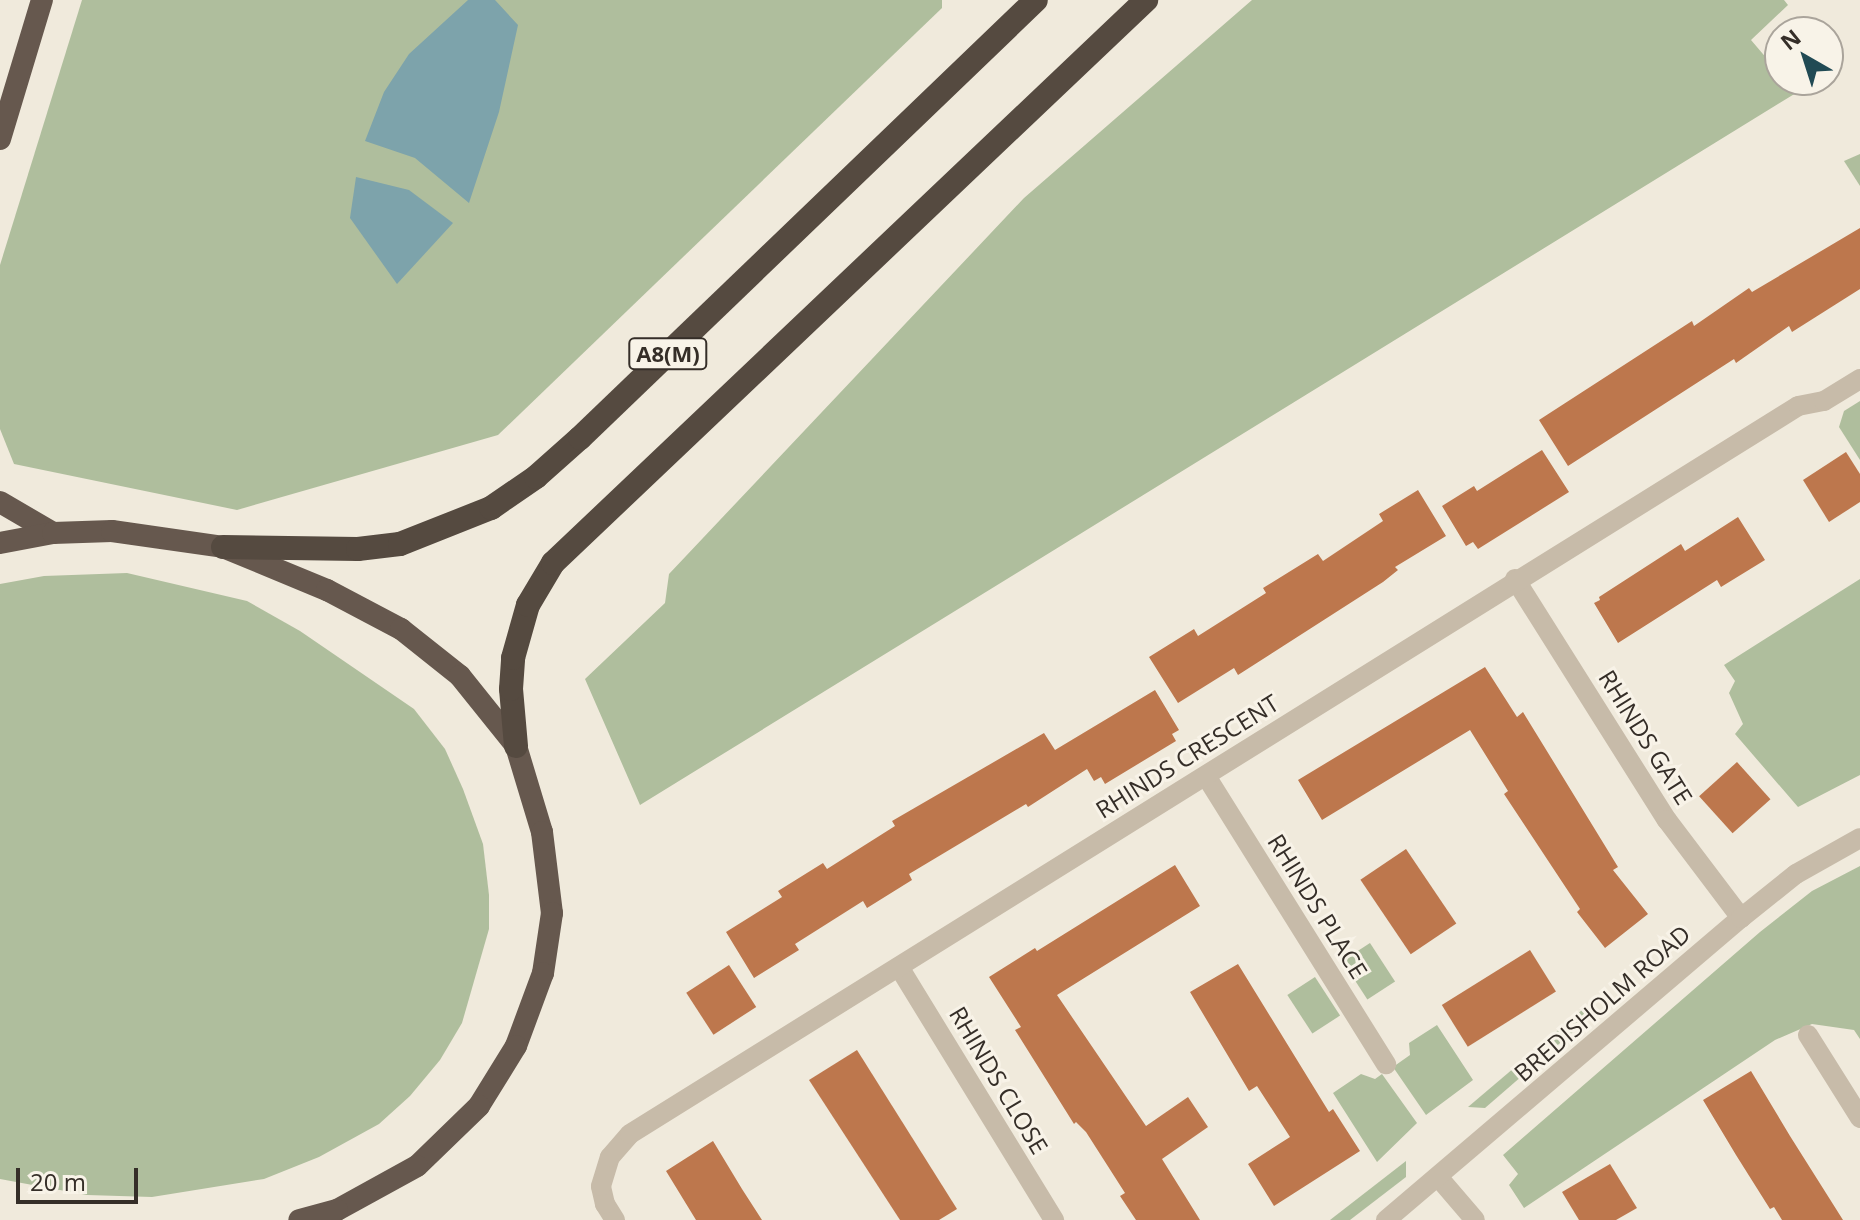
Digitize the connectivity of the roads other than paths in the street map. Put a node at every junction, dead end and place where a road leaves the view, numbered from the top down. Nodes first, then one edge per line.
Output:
1 (42, 0) edge
2 (1036, 0) edge
3 (1146, 0) edge
4 (0, 139) edge
5 (1860, 379) edge
6 (0, 502) edge
7 (53, 533) junction
8 (0, 543) edge
9 (223, 547) junction
10 (1515, 579) junction
11 (516, 746) junction
12 (1206, 776) junction
13 (1860, 838) edge
14 (1741, 918) junction
15 (899, 967) junction
16 (1808, 1035) dead end
17 (1386, 1064) dead end
18 (1860, 1118) edge
19 (1439, 1178) junction
20 (299, 1220) edge
21 (615, 1220) edge
22 (1054, 1220) edge
23 (1386, 1220) edge
24 (1475, 1220) edge

1 - 4 highway
2 - 9 highway, A8(M)
3 - 11 highway, A8(M)
5 - 10 street, RHINDS CRESCENT
6 - 7 highway
7 - 8 highway
7 - 9 highway
9 - 11 highway
10 - 12 street, RHINDS CRESCENT
10 - 14 street, RHINDS GATE
11 - 20 highway
12 - 15 street, RHINDS CRESCENT
12 - 17 street, RHINDS PLACE
13 - 14 street, BREDISHOLM ROAD
14 - 19 street, BREDISHOLM ROAD
15 - 21 street, RHINDS CRESCENT
15 - 22 street, RHINDS CLOSE
16 - 18 street
19 - 23 street, BREDISHOLM ROAD
19 - 24 street

